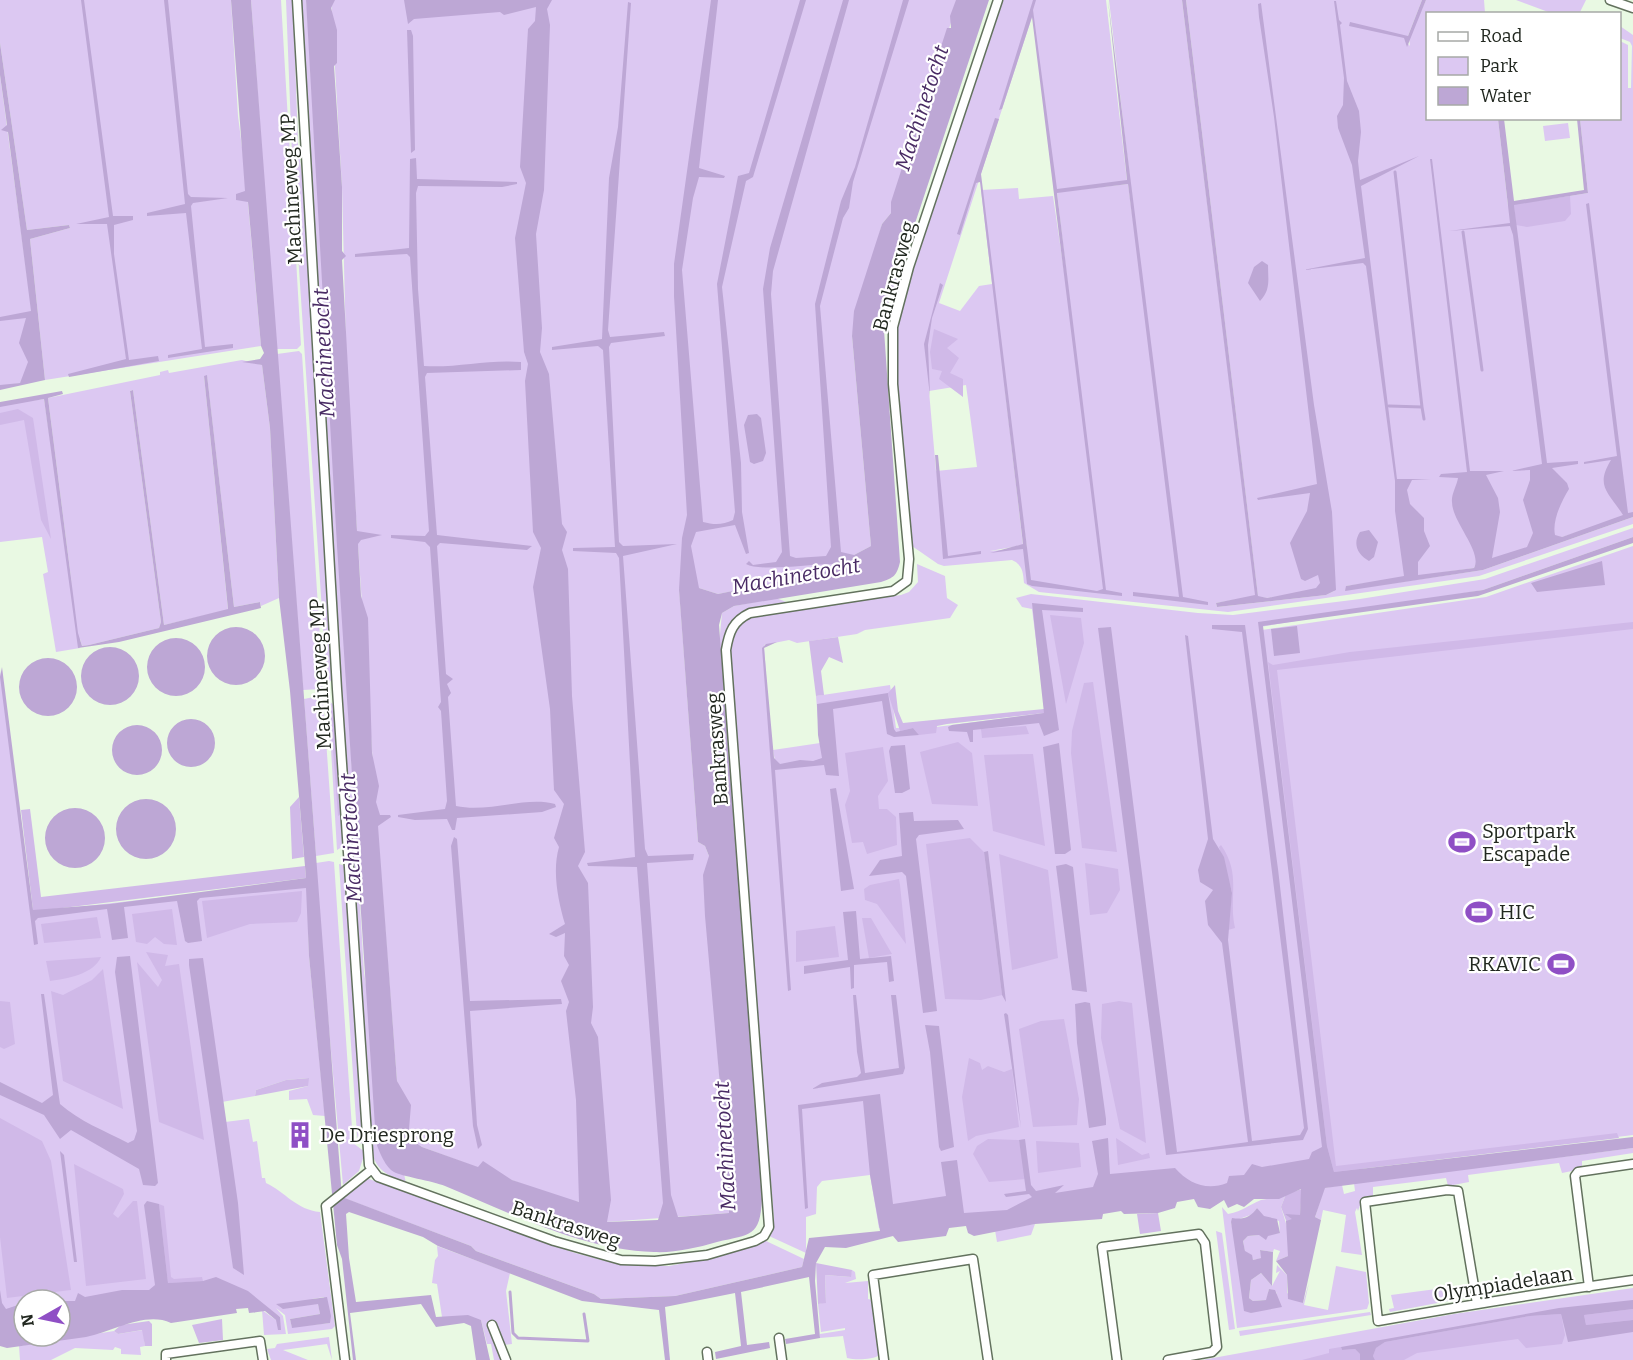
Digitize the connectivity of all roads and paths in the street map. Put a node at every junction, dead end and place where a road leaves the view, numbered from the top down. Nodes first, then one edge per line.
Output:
1 (297, 0) edge
2 (998, 0) edge
3 (1610, 0) edge
4 (1633, 8) edge
5 (1633, 1164) edge
6 (371, 1170) junction
7 (1633, 1280) edge
8 (1589, 1287) junction
9 (1477, 1304) junction
10 (492, 1325) dead end
11 (779, 1338) dead end
12 (166, 1360) edge
13 (263, 1360) edge
14 (345, 1360) edge
15 (506, 1360) edge
16 (782, 1360) edge
17 (884, 1360) edge
18 (988, 1360) edge
19 (1117, 1360) edge
20 (1168, 1360) edge

1 - 6 street, Machineweg MP
2 - 6 street, Bankrasweg
3 - 4 street
5 - 8 street
6 - 14 street
7 - 8 street, Olympiadelaan
8 - 9 street, Olympiadelaan
9 - 9 street, Olympiadelaan
10 - 15 street
11 - 16 street
12 - 13 street
17 - 18 street
19 - 20 street

